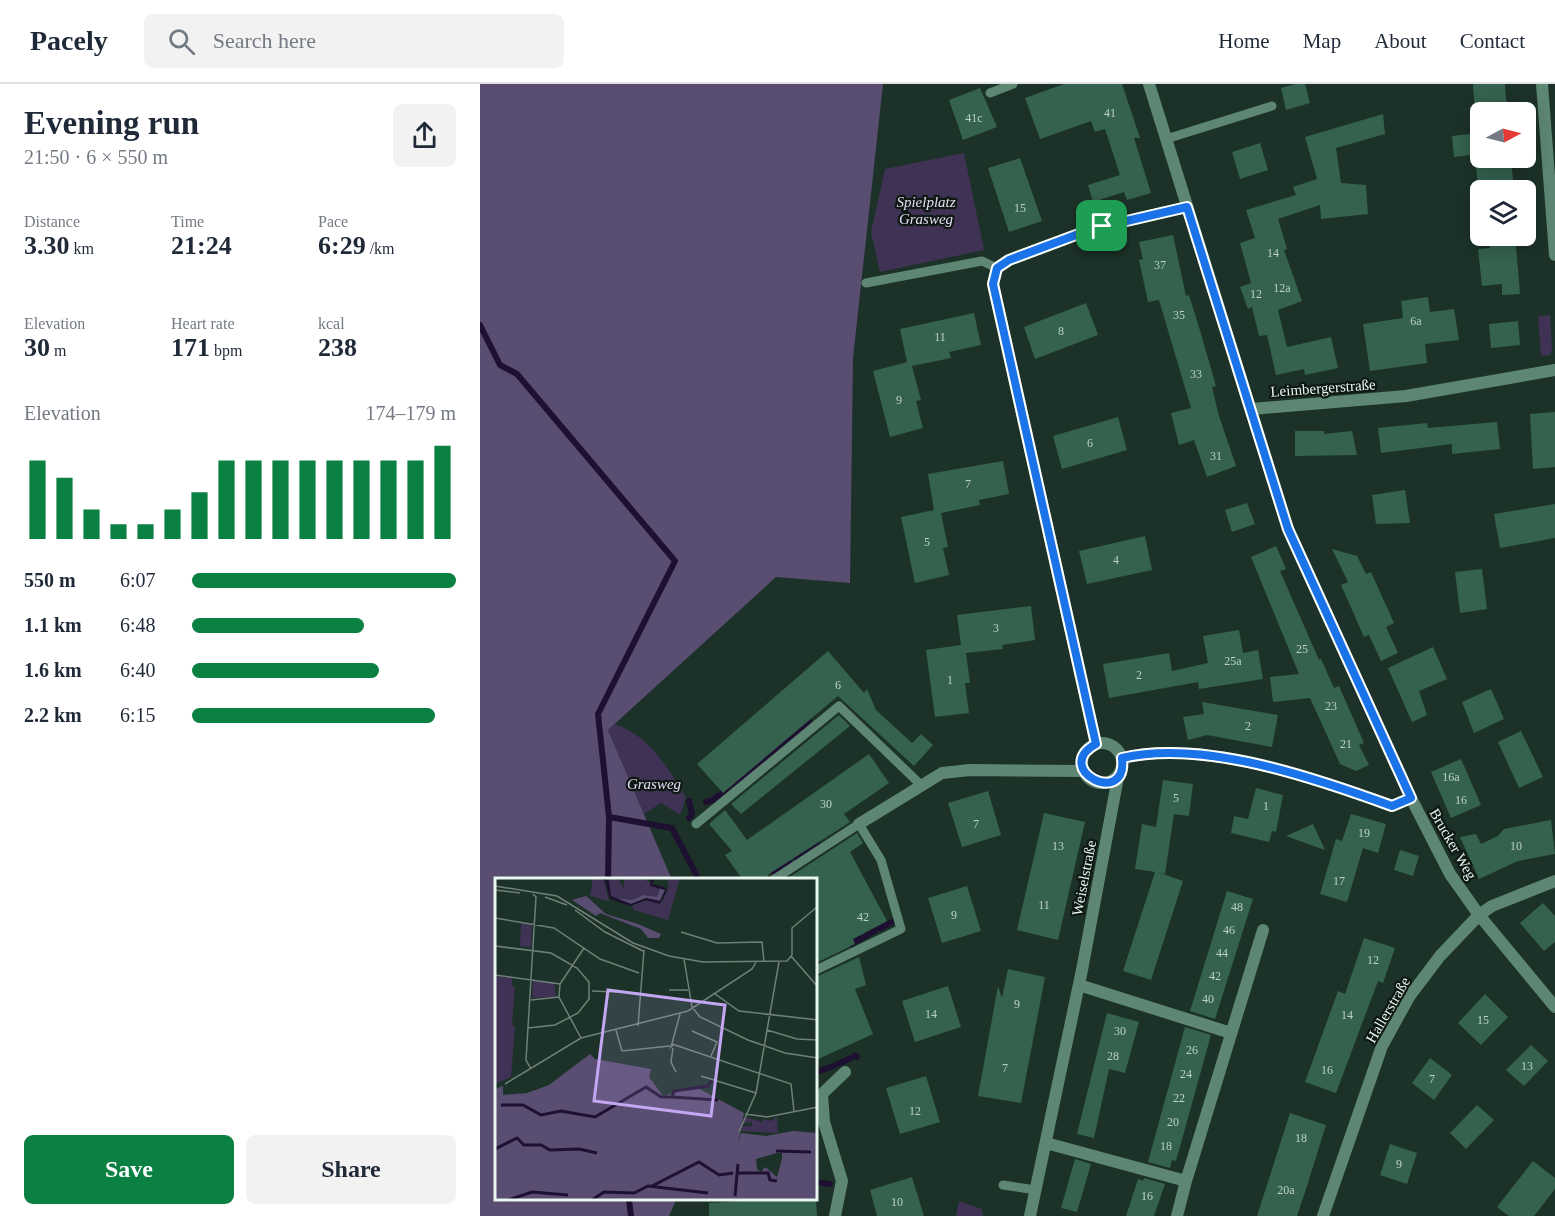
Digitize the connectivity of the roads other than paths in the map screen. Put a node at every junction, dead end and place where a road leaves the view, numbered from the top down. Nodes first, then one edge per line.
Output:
1 (1013, 84) edge
2 (1149, 84) edge
3 (1542, 84) edge
4 (990, 93) dead end
5 (1272, 106) dead end
6 (1166, 139) junction
7 (1187, 207) junction
8 (1555, 255) edge
9 (997, 268) junction
10 (866, 283) dead end
11 (1555, 370) edge
12 (1252, 409) junction
13 (1096, 744) junction
14 (1122, 758) junction
15 (1084, 771) junction
16 (1118, 777) junction
17 (921, 785) junction
18 (1411, 798) junction
19 (696, 824) dead end
20 (859, 824) junction
21 (776, 878) edge
22 (1555, 881) edge
23 (1479, 915) junction
24 (1263, 930) dead end
25 (818, 969) edge
26 (1079, 985) junction
27 (1555, 1007) edge
28 (1231, 1033) junction
29 (845, 1072) dead end
30 (1046, 1143) junction
31 (1186, 1180) junction
32 (1003, 1185) dead end
33 (1036, 1190) junction
34 (835, 1216) edge
35 (1030, 1216) edge
36 (1177, 1216) edge
37 (1323, 1216) edge

1 - 4 lane
2 - 6 street, Leimbergerstraße
3 - 8 street
5 - 6 lane
6 - 7 street, Leimbergerstraße
7 - 9 street
7 - 12 street, Leimbergerstraße
9 - 10 lane
9 - 13 street
11 - 12 street, Leimbergerstraße
12 - 18 street, Brucker Weg
13 - 14 street
13 - 15 street
14 - 16 street
14 - 18 street
15 - 16 street
15 - 17 street
16 - 26 street, Weiselstraße
17 - 19 lane
17 - 20 street
18 - 23 street, Brucker Weg
20 - 21 lane
20 - 25 lane
22 - 23 street, Hallerstraße
23 - 27 street, Brucker Weg
23 - 37 street, Hallerstraße
24 - 28 street
26 - 28 street
26 - 30 street, Weiselstraße
28 - 31 street
29 - 34 street
30 - 31 street
30 - 33 street, Weiselstraße
31 - 36 street
32 - 33 lane
33 - 35 street, Weiselstraße

